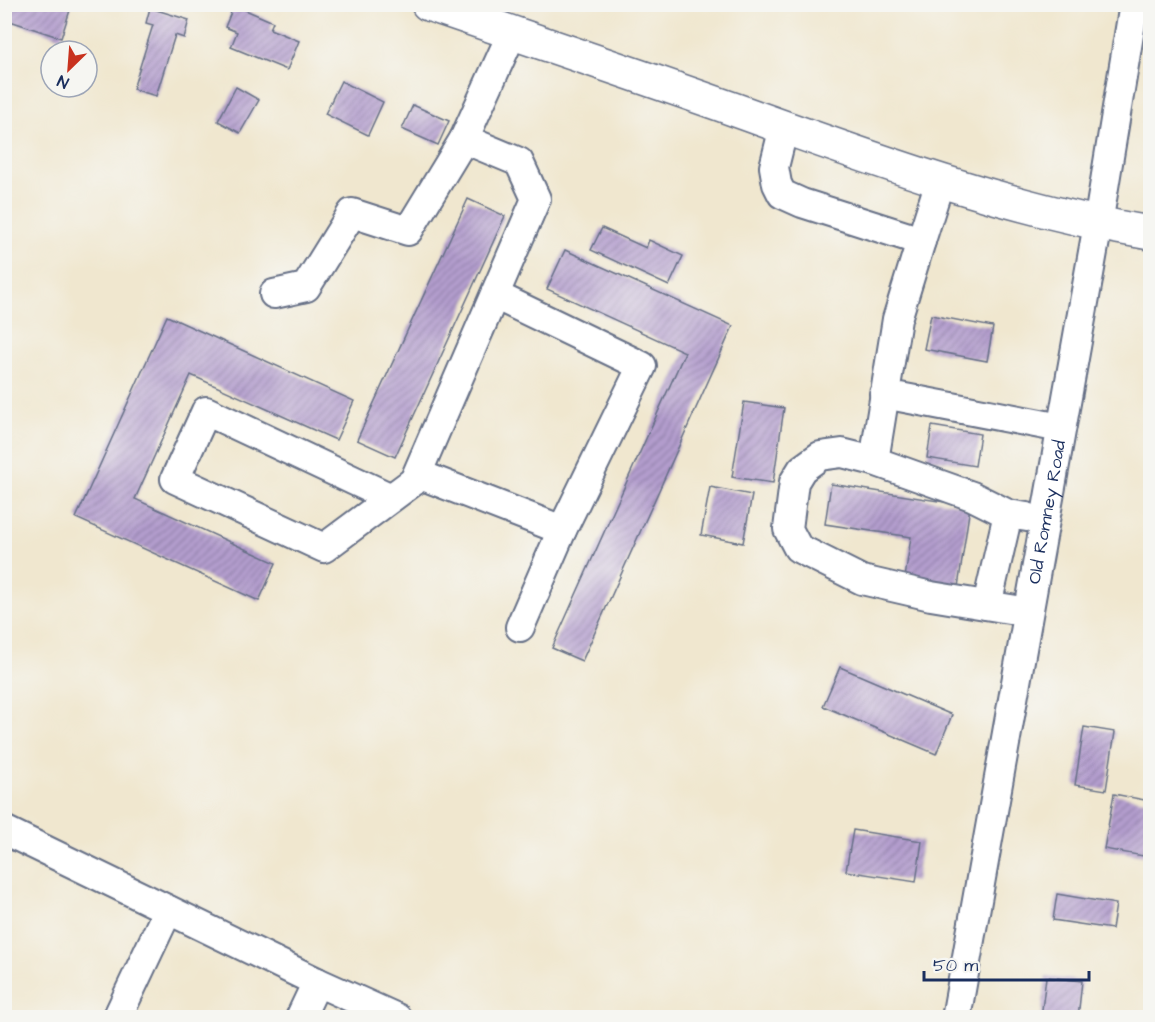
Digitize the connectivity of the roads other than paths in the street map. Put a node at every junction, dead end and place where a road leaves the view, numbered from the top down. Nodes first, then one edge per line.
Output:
1 (428, 4) edge
2 (1134, 4) edge
3 (512, 33) junction
4 (784, 127) junction
5 (464, 139) junction
6 (940, 181) junction
7 (1098, 224) junction
8 (1150, 233) edge
9 (921, 242) junction
10 (274, 294) dead end
11 (495, 295) junction
12 (884, 394) junction
13 (1061, 428) junction
14 (874, 461) junction
15 (418, 474) junction
16 (391, 498) junction
17 (1008, 514) junction
18 (1045, 520) junction
19 (562, 530) junction
20 (987, 605) junction
21 (1028, 612) junction
22 (520, 627) dead end
23 (4, 830) edge
24 (168, 909) junction
25 (318, 982) junction
26 (117, 1017) edge
27 (300, 1017) edge
28 (397, 1017) edge
29 (956, 1017) edge

1 - 3 main road
2 - 7 street, Old Romney Road
3 - 4 main road
3 - 5 street
4 - 6 main road
4 - 9 street
5 - 10 street
5 - 11 street
6 - 7 main road
6 - 9 street
7 - 8 main road
7 - 13 street, Old Romney Road
9 - 12 street
11 - 15 street
11 - 19 street
12 - 13 street
12 - 14 street
13 - 18 street, Old Romney Road
14 - 17 street
14 - 20 street
15 - 16 street
15 - 19 street
16 - 16 street
17 - 18 street
17 - 20 street
18 - 21 street, Old Romney Road
19 - 22 street
20 - 21 street
21 - 29 street, Old Romney Road
23 - 24 street
24 - 25 street
24 - 26 street
25 - 27 street
25 - 28 street

